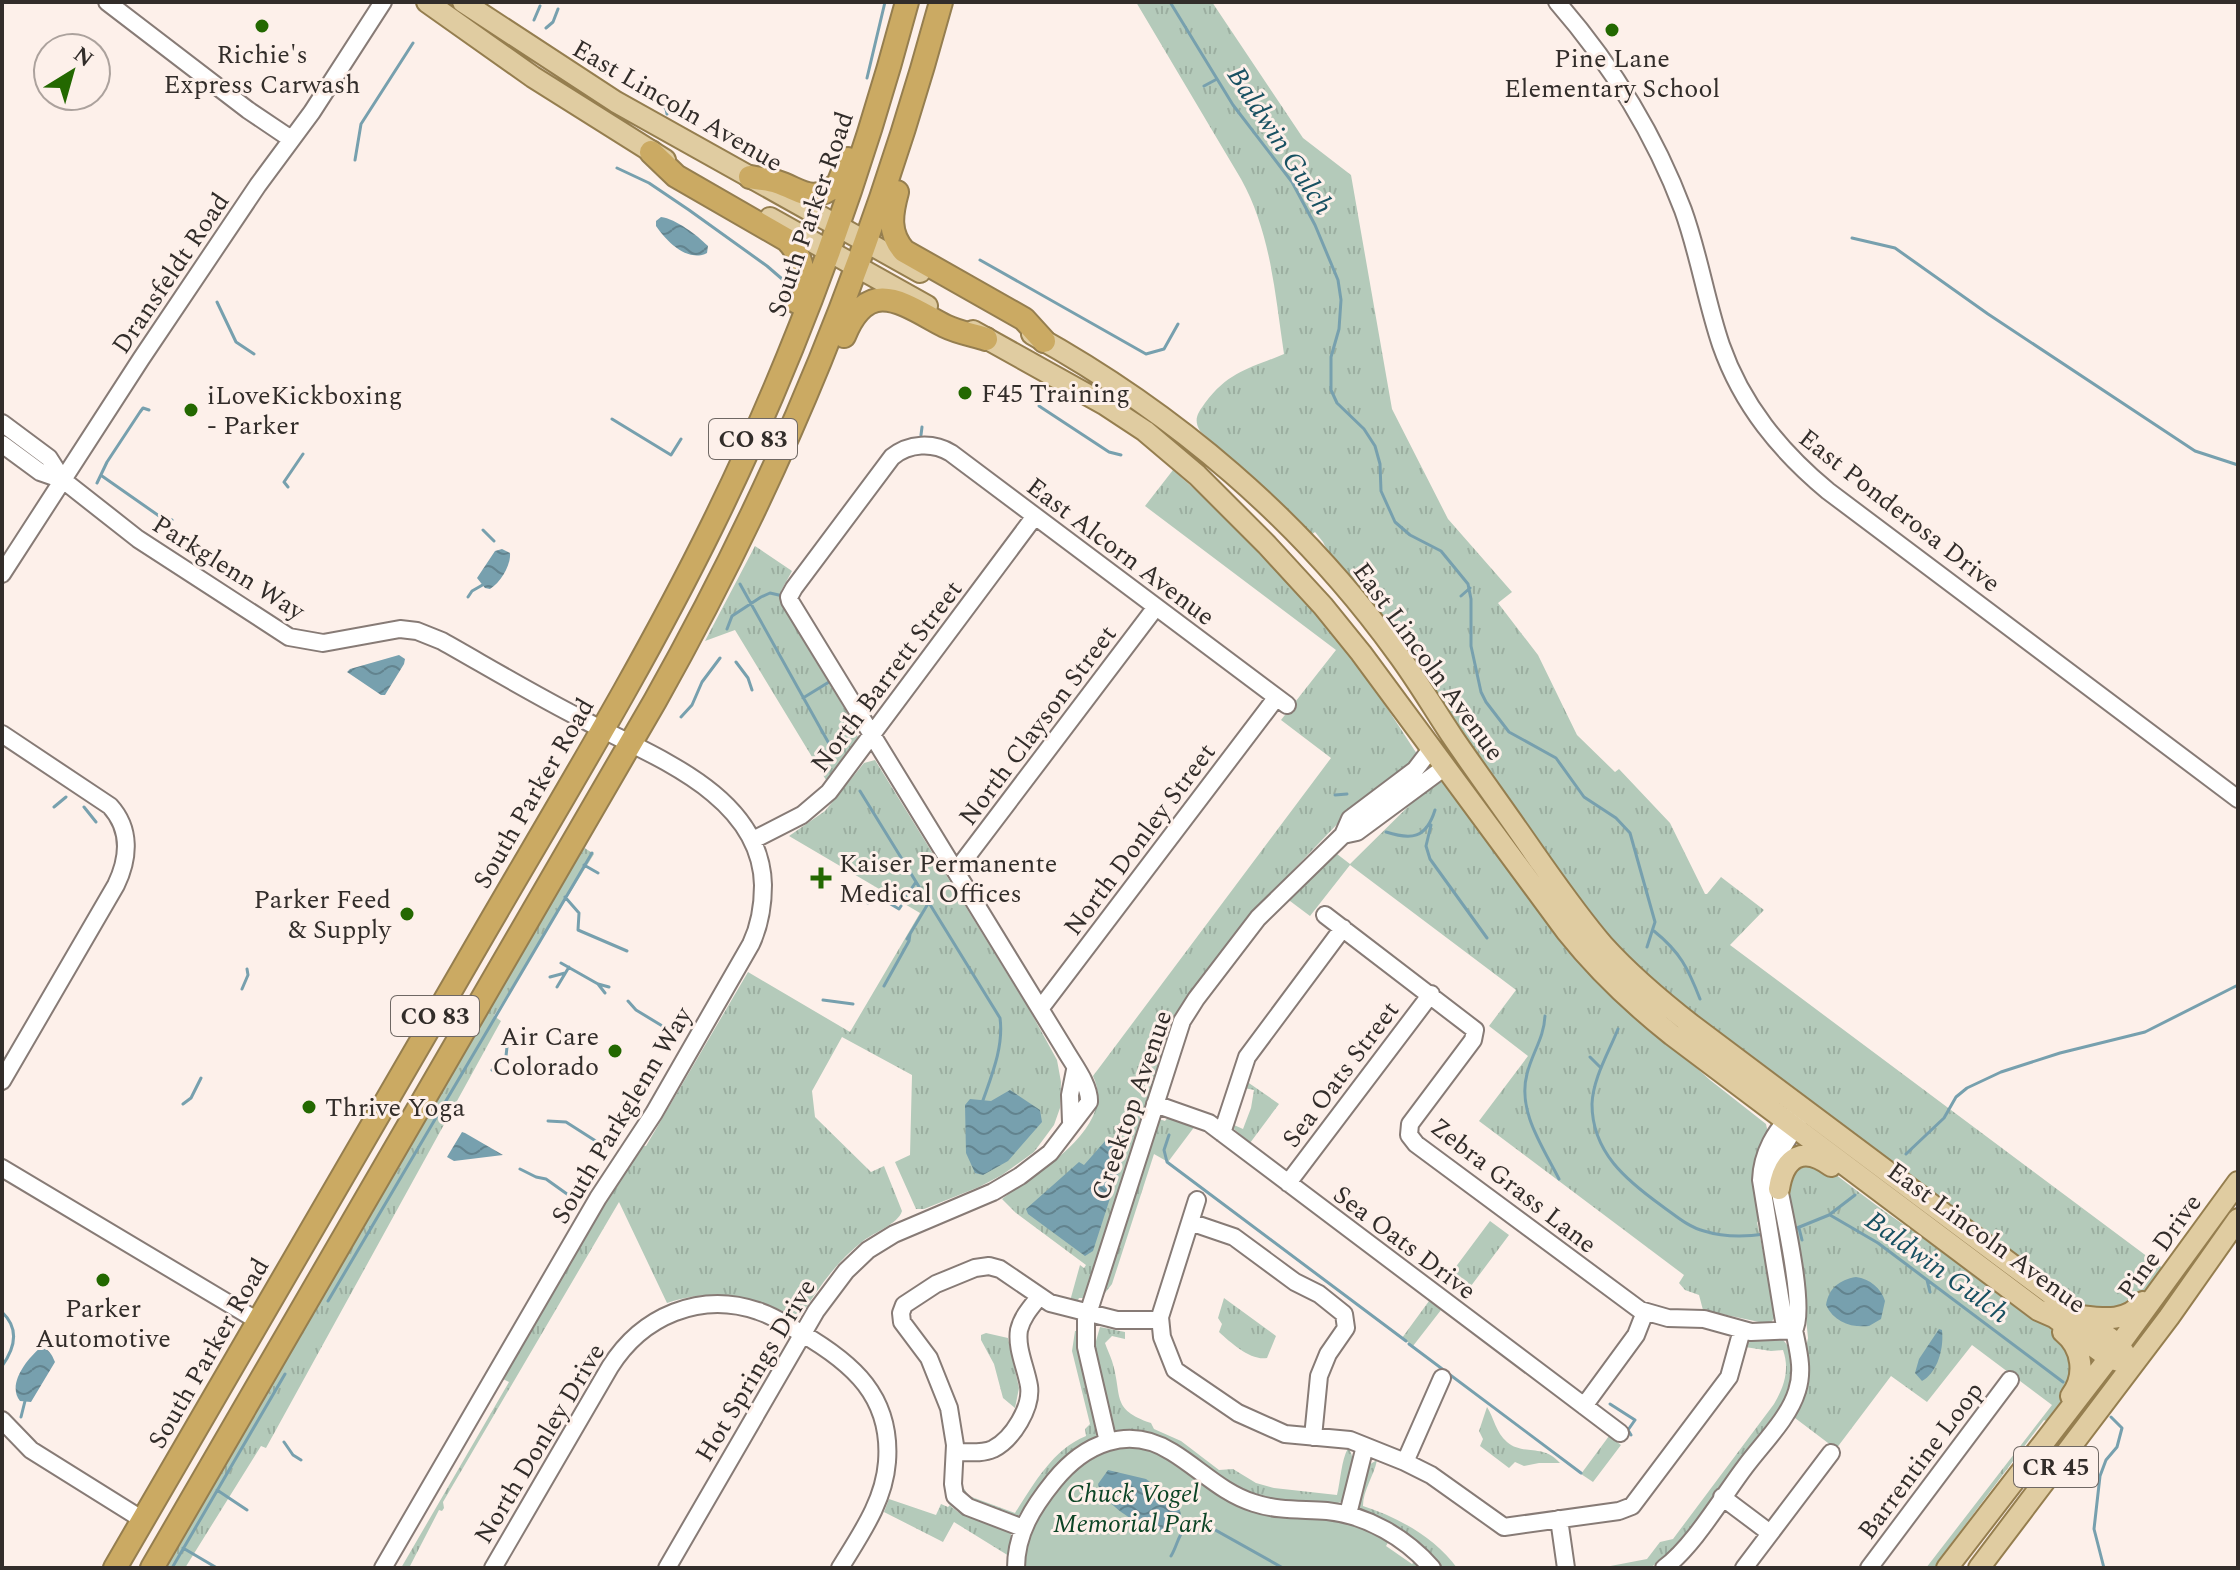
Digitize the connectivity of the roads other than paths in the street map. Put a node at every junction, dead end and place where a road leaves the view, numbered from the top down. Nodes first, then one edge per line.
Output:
1 (107, 2) edge
2 (383, 2) edge
3 (427, 2) edge
4 (463, 2) edge
5 (906, 2) edge
6 (941, 2) edge
7 (1557, 2) edge
8 (903, 133) junction
9 (291, 139) junction
10 (651, 152) junction
11 (750, 177) junction
12 (839, 226) junction
13 (867, 242) junction
14 (829, 251) junction
15 (858, 267) junction
16 (802, 323) junction
17 (986, 339) junction
18 (1044, 341) junction
19 (2, 423) edge
20 (2, 444) edge
21 (776, 467) junction
22 (63, 480) junction
23 (1035, 516) junction
24 (2, 574) edge
25 (1156, 607) junction
26 (1282, 702) joint
27 (602, 730) junction
28 (2, 734) edge
29 (874, 735) junction
30 (630, 744) junction
31 (1431, 749) junction
32 (1445, 767) junction
33 (2238, 799) edge
34 (1343, 835) junction
35 (753, 840) junction
36 (956, 871) junction
37 (1325, 915) dead end
38 (1343, 928) junction
39 (1431, 994) junction
40 (1040, 1009) junction
41 (2, 1081) edge
42 (1155, 1104) junction
43 (1802, 1108) junction
44 (1791, 1124) junction
45 (1222, 1133) junction
46 (2, 1168) edge
47 (2238, 1182) edge
48 (1288, 1183) junction
49 (1779, 1189) junction
50 (1885, 1195) junction
51 (1197, 1200) dead end
52 (2238, 1219) edge
53 (1190, 1222) junction
54 (2179, 1259) junction
55 (1039, 1297) junction
56 (2038, 1310) junction
57 (1645, 1312) junction
58 (1088, 1313) junction
59 (2080, 1316) junction
60 (1159, 1320) junction
61 (258, 1321) junction
62 (1742, 1330) junction
63 (1794, 1330) junction
64 (803, 1334) junction
65 (2114, 1352) junction
66 (2132, 1365) junction
67 (1442, 1378) dead end
68 (2010, 1380) dead end
69 (1584, 1406) junction
70 (2, 1420) edge
71 (1620, 1433) dead end
72 (1313, 1437) junction
73 (1108, 1442) junction
74 (1365, 1446) junction
75 (955, 1452) junction
76 (1831, 1453) dead end
77 (1405, 1462) junction
78 (2027, 1462) junction
79 (1722, 1497) junction
80 (1348, 1514) junction
81 (1559, 1519) junction
82 (143, 1520) junction
83 (1023, 1528) junction
84 (1770, 1533) junction
85 (1873, 1566) edge
86 (115, 1568) edge
87 (152, 1568) edge
88 (383, 1568) edge
89 (493, 1568) edge
90 (667, 1568) edge
91 (840, 1568) edge
92 (1016, 1568) edge
93 (1432, 1568) edge
94 (1566, 1568) edge
95 (1664, 1568) edge
96 (1744, 1568) edge
97 (1947, 1568) edge
98 (1979, 1568) edge

1 - 9 street
2 - 9 street, Dransfeldt Road
3 - 10 main road, East Lincoln Avenue
4 - 11 main road, East Lincoln Avenue
5 - 11 highway
5 - 12 highway, South Parker Road / CO 83
6 - 8 highway, CO 83
7 - 33 street, East Ponderosa Drive
8 - 13 highway, CO 83
8 - 18 highway
9 - 22 street, Dransfeldt Road
10 - 14 main road, East Lincoln Avenue
10 - 16 highway
11 - 12 main road, East Lincoln Avenue
12 - 13 main road, East Lincoln Avenue
12 - 14 highway, South Parker Road / CO 83
13 - 15 highway, CO 83
13 - 18 main road, East Lincoln Avenue
14 - 15 main road, East Lincoln Avenue
14 - 16 highway, South Parker Road / CO 83
15 - 17 main road, East Lincoln Avenue
15 - 21 highway, CO 83
16 - 27 highway, South Parker Road / CO 83
17 - 21 highway
17 - 31 main road, East Lincoln Avenue
18 - 43 main road, East Lincoln Avenue
19 - 22 street
20 - 22 street
21 - 30 highway, CO 83
22 - 24 street, Dransfeldt Road
22 - 27 street, Parkglenn Way
23 - 25 street, East Alcorn Avenue
23 - 29 street, North Barrett Street
23 - 29 street, East Alcorn Avenue
25 - 26 street, East Alcorn Avenue
25 - 36 street, North Clayson Street
26 - 40 street, North Donley Street
27 - 30 street, South Parkglenn Way
27 - 61 highway, South Parker Road / CO 83
28 - 41 street
29 - 35 street, North Barrett Street
29 - 36 street
30 - 35 street, South Parkglenn Way
30 - 87 highway, CO 83
31 - 32 main road, East Lincoln Avenue
31 - 34 street, Creektop Avenue
32 - 34 street, Creektop Avenue
32 - 44 main road, East Lincoln Avenue
34 - 42 street, Creektop Avenue
35 - 88 street, South Parkglenn Way
36 - 40 street
37 - 38 street, Zebra Grass Lane
38 - 39 street, Zebra Grass Lane
38 - 45 street
39 - 48 street, Sea Oats Street
39 - 57 street, Zebra Grass Lane
40 - 64 street, Hot Springs Drive
42 - 45 street, Sea Oats Drive
42 - 58 street, Creektop Avenue
43 - 44 street
43 - 59 main road, East Lincoln Avenue
44 - 49 street
44 - 50 main road, East Lincoln Avenue
44 - 63 street
45 - 48 street, Sea Oats Drive
46 - 61 street
47 - 54 main road, Pine Drive / CR 45
48 - 69 street, Sea Oats Drive
49 - 50 main road
49 - 63 street
50 - 56 main road, East Lincoln Avenue
51 - 53 street
52 - 66 main road, Pine Drive / CR 45
53 - 60 street
53 - 72 street
54 - 59 main road
54 - 65 main road, Pine Drive / CR 45
55 - 58 street
55 - 75 street
55 - 75 street
56 - 65 main road, East Lincoln Avenue
56 - 78 main road
57 - 62 street, Zebra Grass Lane
57 - 69 street
58 - 60 street
58 - 73 street, Creektop Avenue
59 - 65 main road, East Lincoln Avenue
60 - 72 street
61 - 82 highway, South Parker Road / CO 83
62 - 63 street, Zebra Grass Lane
62 - 81 street
63 - 79 street
64 - 89 street, North Donley Drive
64 - 90 street, Hot Springs Drive
64 - 91 street, North Donley Drive
65 - 66 main road, East Lincoln Avenue
65 - 78 main road, Pine Drive / CR 45
66 - 98 main road, Pine Drive / CR 45
67 - 77 street
68 - 85 street, Barrentine Loop
69 - 71 street, Sea Oats Drive
70 - 82 street
72 - 74 street
73 - 80 street
73 - 83 street
74 - 77 street
74 - 80 street
75 - 83 street
76 - 84 street
77 - 81 street
78 - 97 main road, Pine Drive / CR 45
79 - 84 street
79 - 95 street
80 - 93 street
81 - 94 street
82 - 86 highway, South Parker Road / CO 83
83 - 92 street
84 - 96 street

